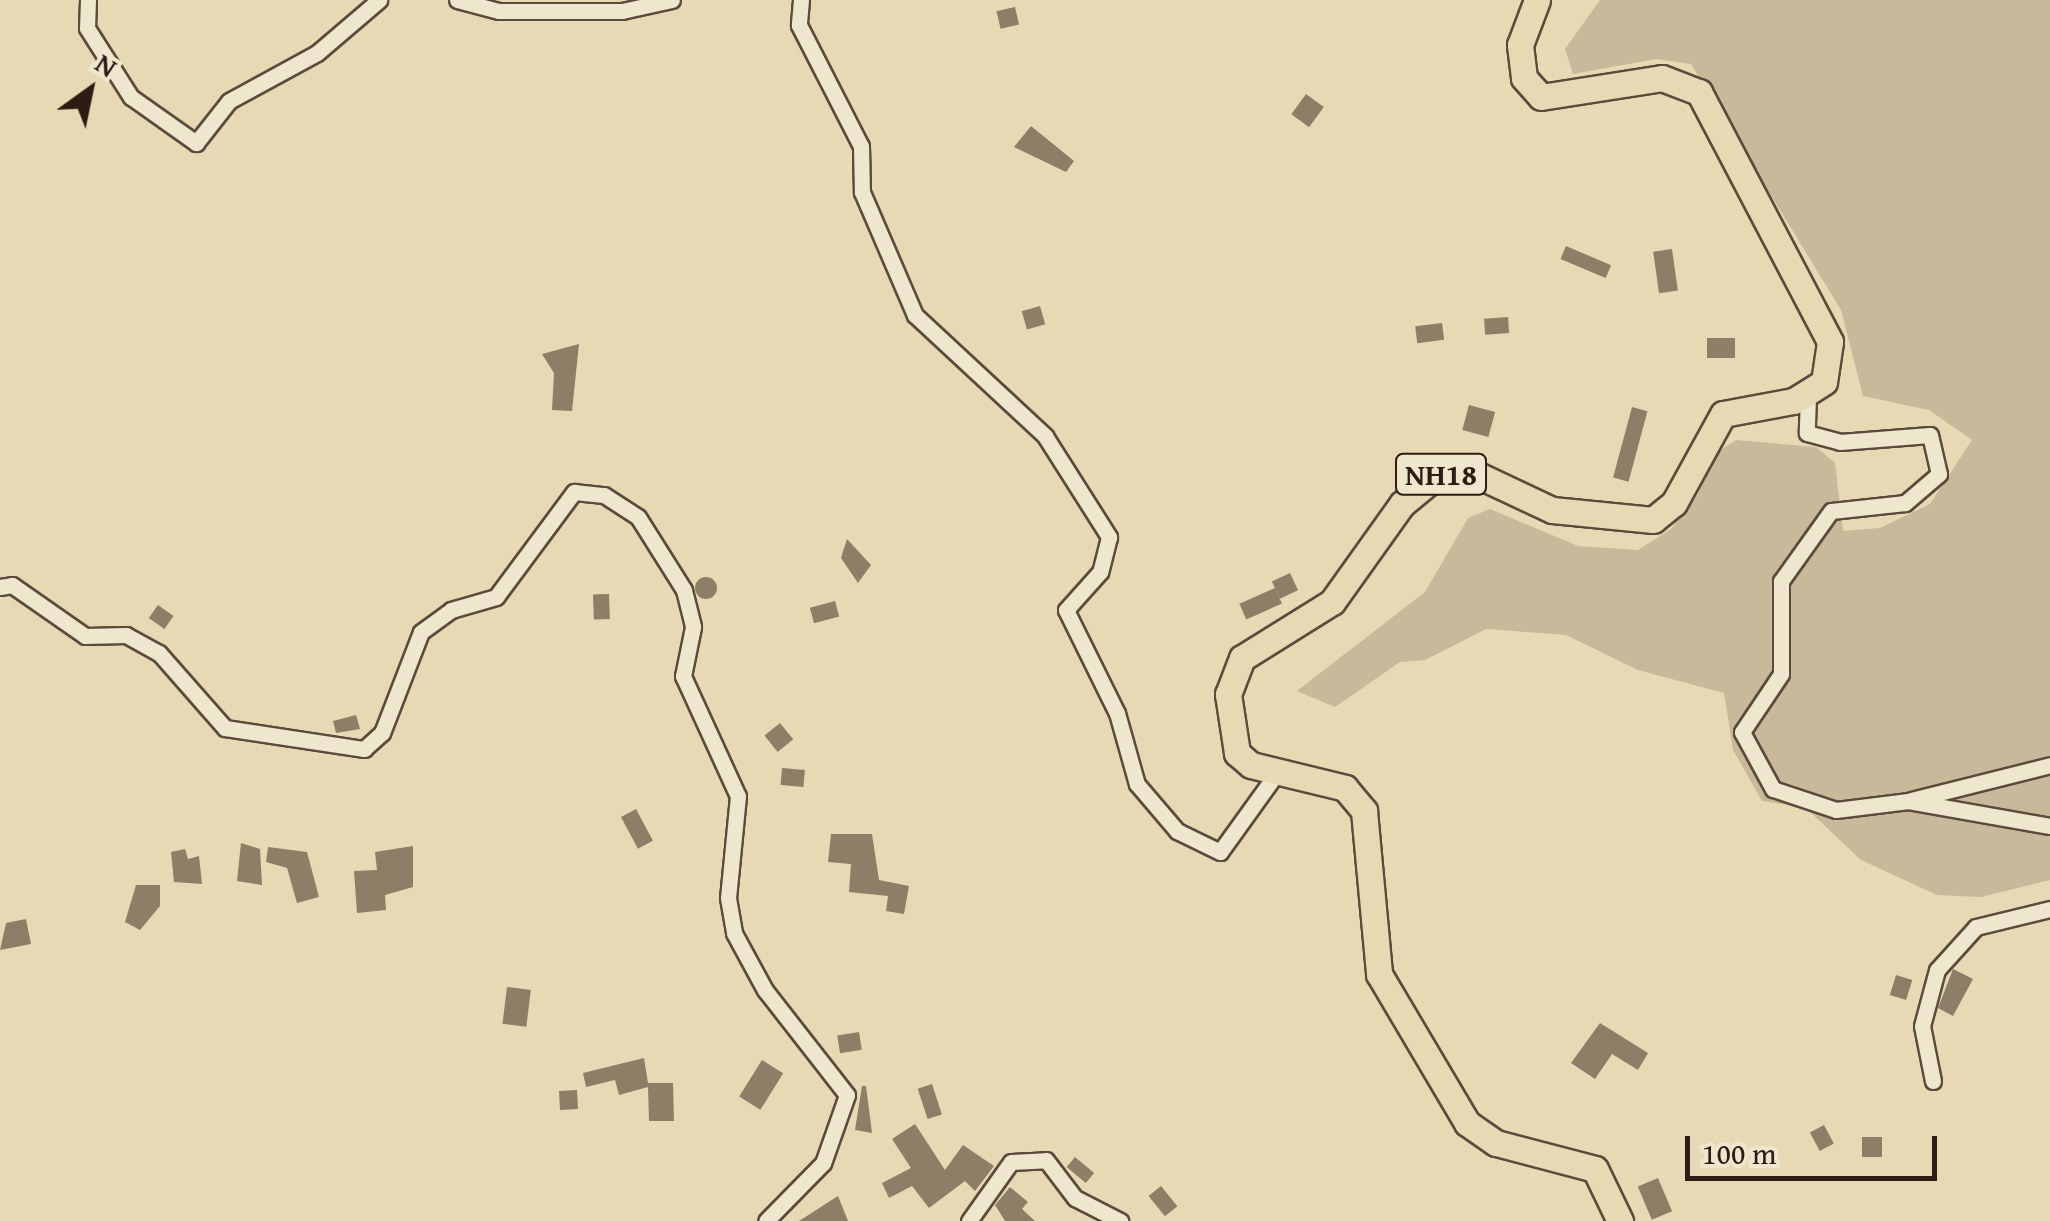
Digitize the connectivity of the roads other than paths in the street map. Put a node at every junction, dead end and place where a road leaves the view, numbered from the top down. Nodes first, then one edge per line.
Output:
1 (88, 0) edge
2 (378, 0) edge
3 (457, 0) edge
4 (672, 0) edge
5 (801, 0) edge
6 (1537, 0) edge
7 (1808, 396) junction
8 (0, 587) edge
9 (2050, 765) edge
10 (1276, 774) junction
11 (1908, 802) junction
12 (2050, 826) edge
13 (2050, 908) edge
14 (1934, 1081) dead end
15 (766, 1221) edge
16 (969, 1221) edge
17 (1120, 1221) edge
18 (1620, 1221) edge

1 - 2 street
3 - 4 street
5 - 10 street
6 - 7 main road
7 - 10 main road, NH18
7 - 11 street
8 - 15 street
9 - 11 street
10 - 18 main road, NH18
11 - 12 street
13 - 14 street
16 - 17 street

